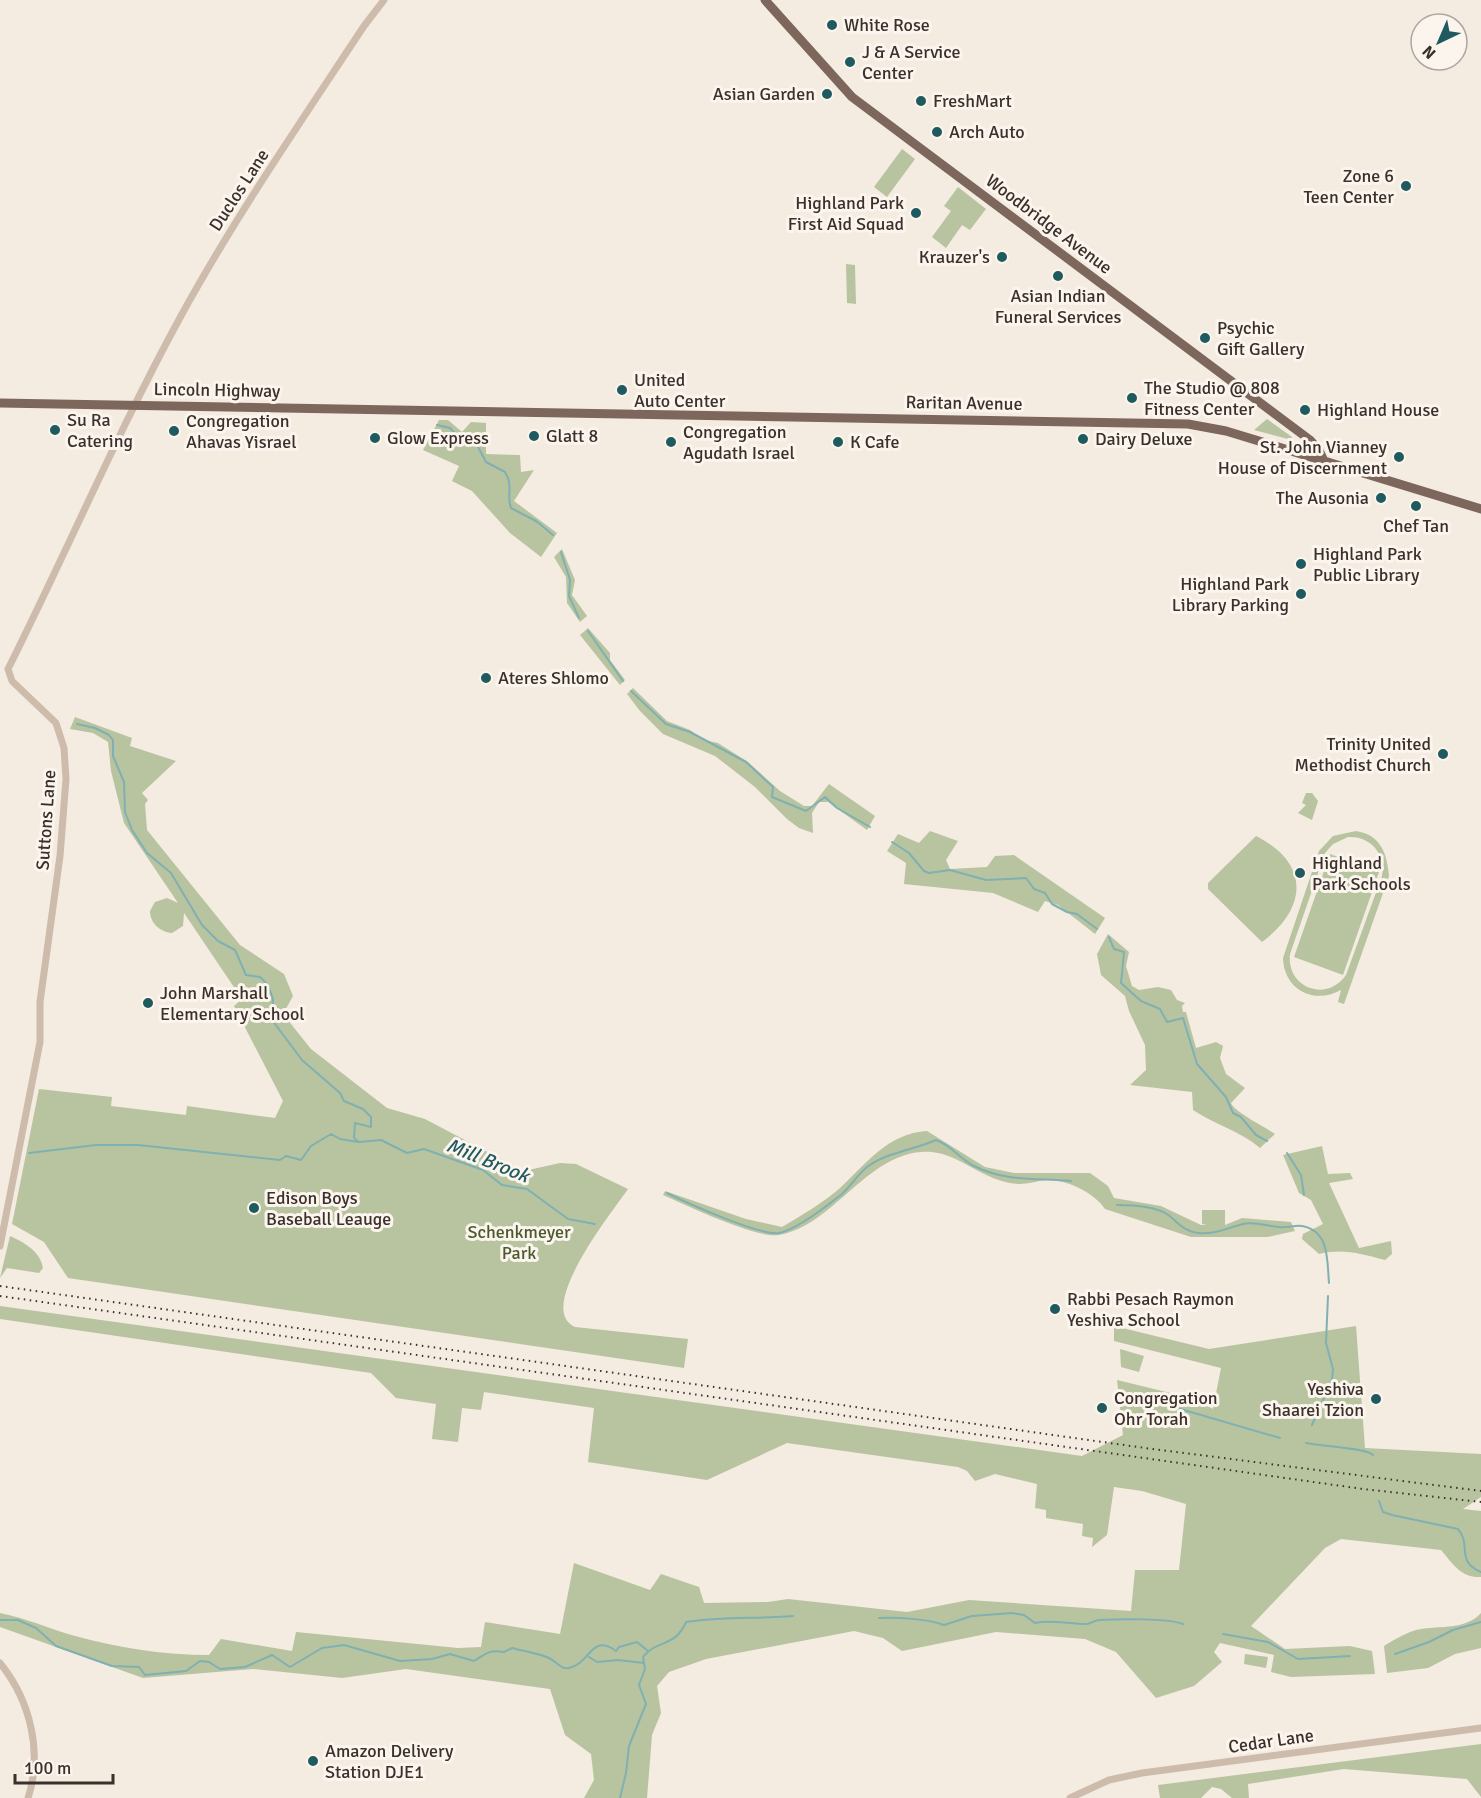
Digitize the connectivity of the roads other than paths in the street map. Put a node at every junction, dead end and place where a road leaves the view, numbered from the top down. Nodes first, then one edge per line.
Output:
1 (384, 0) edge
2 (765, 0) edge
3 (0, 403) edge
4 (135, 405) junction
5 (434, 411) joint
6 (1324, 461) junction
7 (1481, 509) edge
8 (0, 1246) edge
9 (0, 1663) edge
10 (1481, 1728) edge
11 (28, 1798) edge
12 (1070, 1798) edge

1 - 4 street, Duclos Lane
2 - 6 main road, Woodbridge Avenue
3 - 4 main road, Lincoln Highway
4 - 5 main road, Lincoln Highway
4 - 8 street, Suttons Lane
5 - 6 main road, Raritan Avenue
6 - 7 main road, Raritan Avenue
9 - 11 street
10 - 12 street, Cedar Lane

